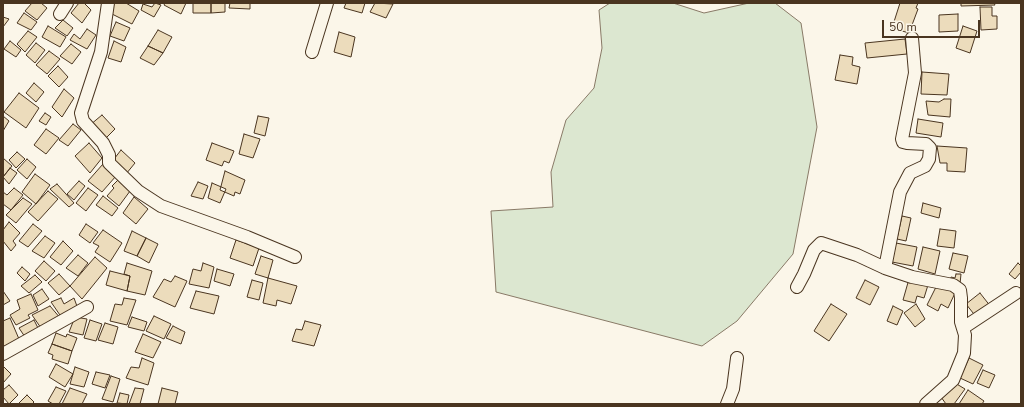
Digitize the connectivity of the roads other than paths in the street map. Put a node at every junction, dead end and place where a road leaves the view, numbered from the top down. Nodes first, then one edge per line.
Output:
1 (67, 3) edge
2 (108, 3) edge
3 (327, 3) edge
4 (60, 14) dead end
5 (912, 38) dead end
6 (312, 52) dead end
7 (295, 257) dead end
8 (885, 268) junction
9 (797, 287) dead end
10 (1016, 293) dead end
11 (87, 307) dead end
12 (963, 328) junction
13 (3, 354) edge
14 (737, 358) dead end
15 (727, 404) edge
16 (926, 404) edge

1 - 4 street
2 - 7 street
3 - 6 street
5 - 8 street
8 - 9 street
8 - 12 street
10 - 12 street
11 - 13 street
12 - 16 street
14 - 15 street

